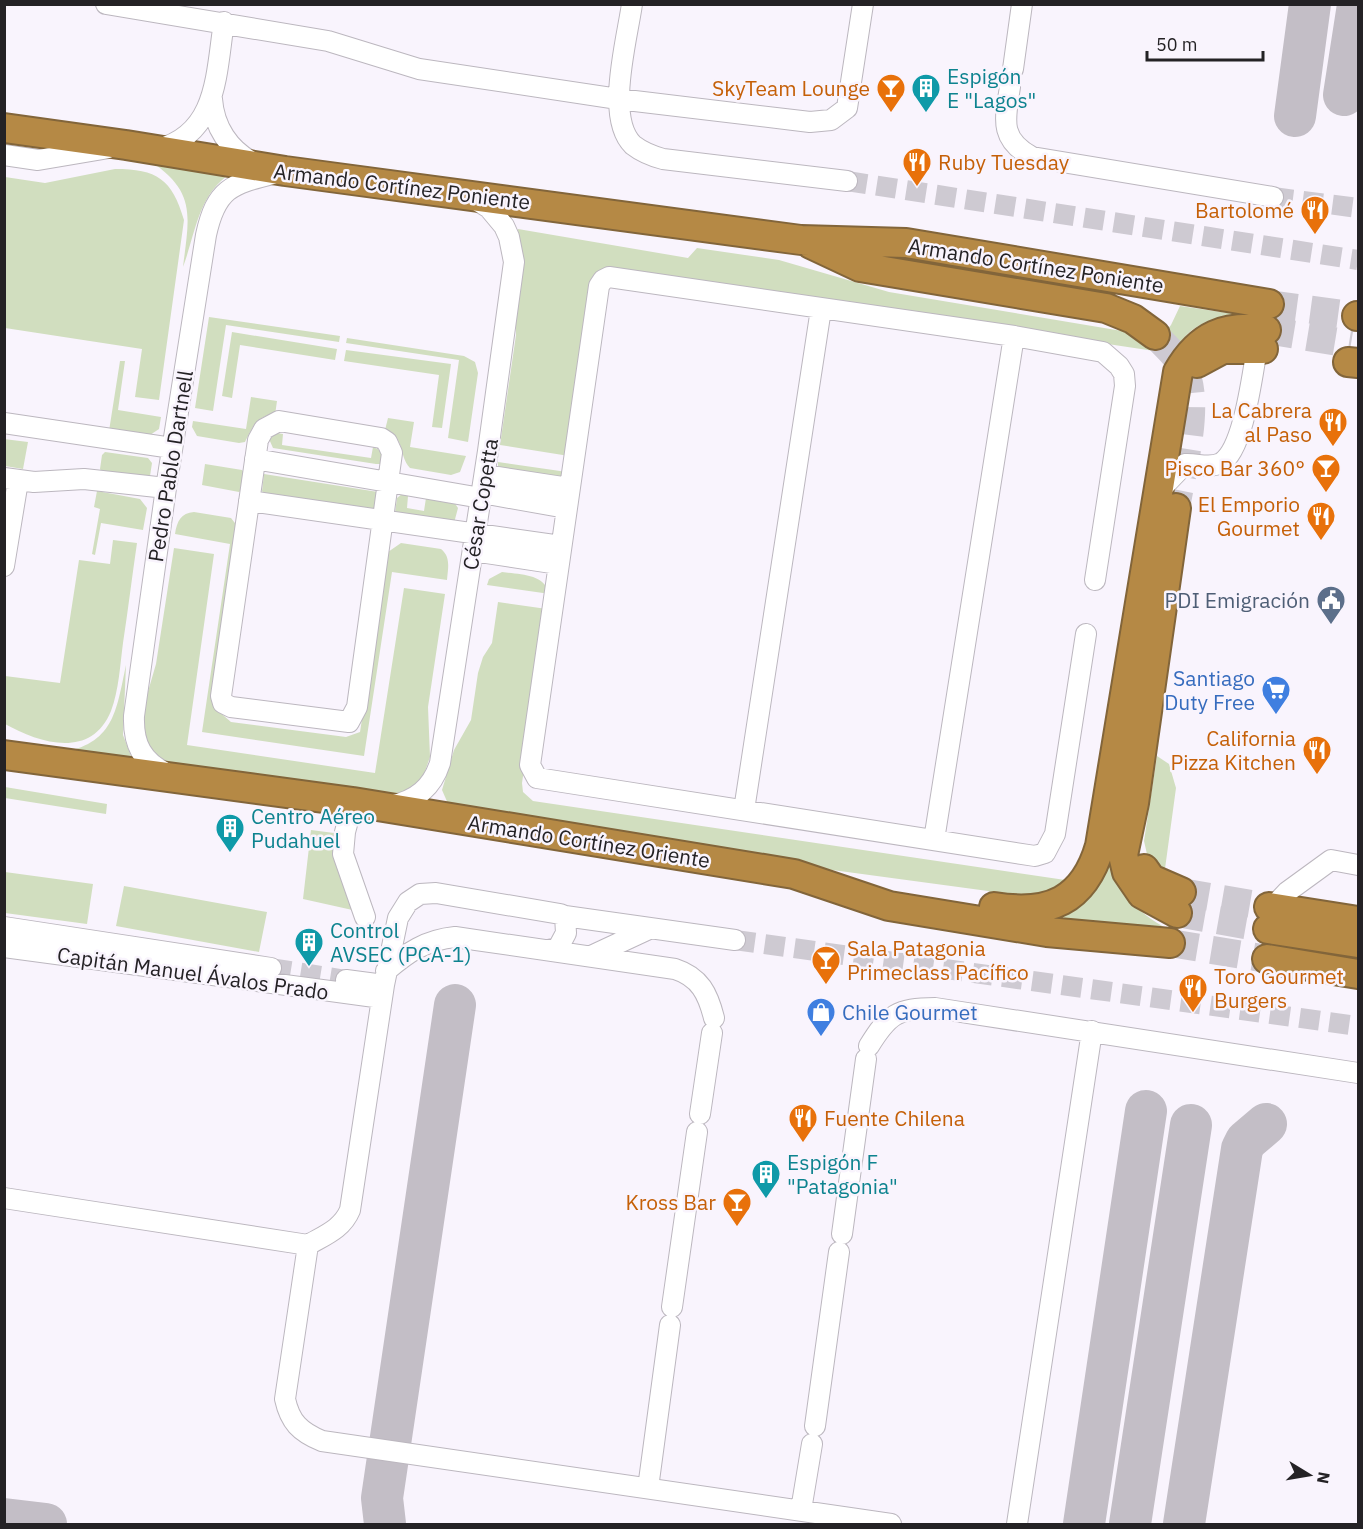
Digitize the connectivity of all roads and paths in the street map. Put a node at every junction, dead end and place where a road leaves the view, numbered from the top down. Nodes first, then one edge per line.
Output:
1 (106, 4) edge
2 (632, 4) edge
3 (863, 4) edge
4 (1022, 4) edge
5 (172, 9) edge
6 (224, 22) junction
7 (211, 97) junction
8 (618, 99) junction
9 (4, 128) edge
10 (126, 145) junction
11 (156, 150) junction
12 (4, 155) edge
13 (273, 169) junction
14 (847, 181) tunnel mouth
15 (458, 192) junction
16 (1273, 197) tunnel mouth
17 (801, 240) junction
18 (821, 309) junction
19 (1264, 333) junction
20 (1155, 335) tunnel mouth
21 (1014, 336) junction
22 (4, 423) edge
23 (172, 448) junction
24 (255, 459) junction
25 (11, 479) edge
26 (390, 481) junction
27 (166, 488) junction
28 (569, 488) junction
29 (483, 489) junction
30 (249, 501) junction
31 (1166, 502) junction
32 (566, 508) junction
33 (384, 520) junction
34 (475, 542) junction
35 (560, 555) junction
36 (4, 566) edge
37 (1095, 580) dead end
38 (1086, 634) dead end
39 (4, 743) edge
40 (4, 755) edge
41 (36, 760) junction
42 (188, 781) junction
43 (353, 802) junction
44 (381, 807) junction
45 (744, 810) junction
46 (934, 840) junction
47 (1359, 865) edge
48 (794, 874) junction
49 (1179, 903) tunnel mouth
50 (1270, 914) junction
51 (565, 916) junction
52 (365, 917) dead end
53 (586, 920) junction
54 (1359, 921) edge
55 (4, 927) edge
56 (649, 929) junction
57 (735, 940) tunnel mouth
58 (1170, 943) tunnel mouth
59 (1359, 943) edge
60 (4, 947) edge
61 (548, 950) junction
62 (589, 956) junction
63 (205, 959) junction
64 (1268, 959) tunnel mouth
65 (271, 968) tunnel mouth
66 (177, 971) junction
67 (1359, 974) edge
68 (222, 976) junction
69 (346, 980) tunnel mouth
70 (384, 985) junction
71 (1092, 1031) junction
72 (1359, 1073) edge
73 (4, 1198) edge
74 (308, 1245) junction
75 (648, 1488) junction
76 (801, 1510) junction
77 (891, 1524) edge
78 (1017, 1524) edge

1 - 5 street
2 - 8 street
3 - 8 street
4 - 16 street
5 - 6 street
6 - 7 street
6 - 8 street
7 - 11 street
7 - 13 street
8 - 14 street
9 - 10 highway, Armando Cortínez Poniente
10 - 11 highway, Armando Cortínez Poniente
10 - 12 street
11 - 13 highway, Armando Cortínez Poniente
13 - 15 highway, Armando Cortínez Poniente
13 - 23 street, Pedro Pablo Dartnell
15 - 17 highway, Armando Cortínez Poniente
15 - 29 street, César Copetta
17 - 19 highway, Armando Cortínez Poniente
17 - 20 highway, Armando Cortínez Poniente
18 - 21 street
18 - 28 street
18 - 45 street
19 - 31 street
19 - 31 highway
21 - 37 street
21 - 46 street
22 - 23 street
23 - 27 street, Pedro Pablo Dartnell
24 - 26 street
24 - 26 street
24 - 30 street
25 - 27 street
25 - 36 street
26 - 29 street
26 - 33 street
27 - 42 street, Pedro Pablo Dartnell
28 - 29 street
28 - 32 street
29 - 32 street
29 - 34 street, César Copetta
30 - 33 street
30 - 33 street
31 - 48 highway
31 - 49 highway
32 - 35 street
33 - 34 street
34 - 35 street
34 - 44 street, César Copetta
35 - 45 street
38 - 46 street
39 - 41 street
40 - 41 highway, Armando Cortínez Oriente
41 - 42 highway, Armando Cortínez Oriente
42 - 43 highway, Armando Cortínez Oriente
43 - 44 highway, Armando Cortínez Oriente
43 - 52 street
44 - 48 highway, Armando Cortínez Oriente
45 - 46 street
47 - 50 street
48 - 58 highway, Armando Cortínez Oriente
50 - 54 highway
50 - 59 highway
51 - 53 street
51 - 61 street
51 - 70 street
53 - 56 street
53 - 62 street
55 - 63 street, Capitán Manuel Ávalos Prado
56 - 57 street
56 - 62 street
60 - 66 street, Capitán Manuel Ávalos Prado
61 - 62 street
61 - 70 street
62 - 75 street
63 - 65 street, Capitán Manuel Ávalos Prado
63 - 66 street
63 - 68 street
64 - 67 highway
66 - 68 street, Capitán Manuel Ávalos Prado
68 - 70 street, Capitán Manuel Ávalos Prado
69 - 70 street, Capitán Manuel Ávalos Prado
70 - 74 street
71 - 72 street
71 - 76 street
71 - 78 street
73 - 74 street
74 - 75 street
75 - 76 street
76 - 77 street

